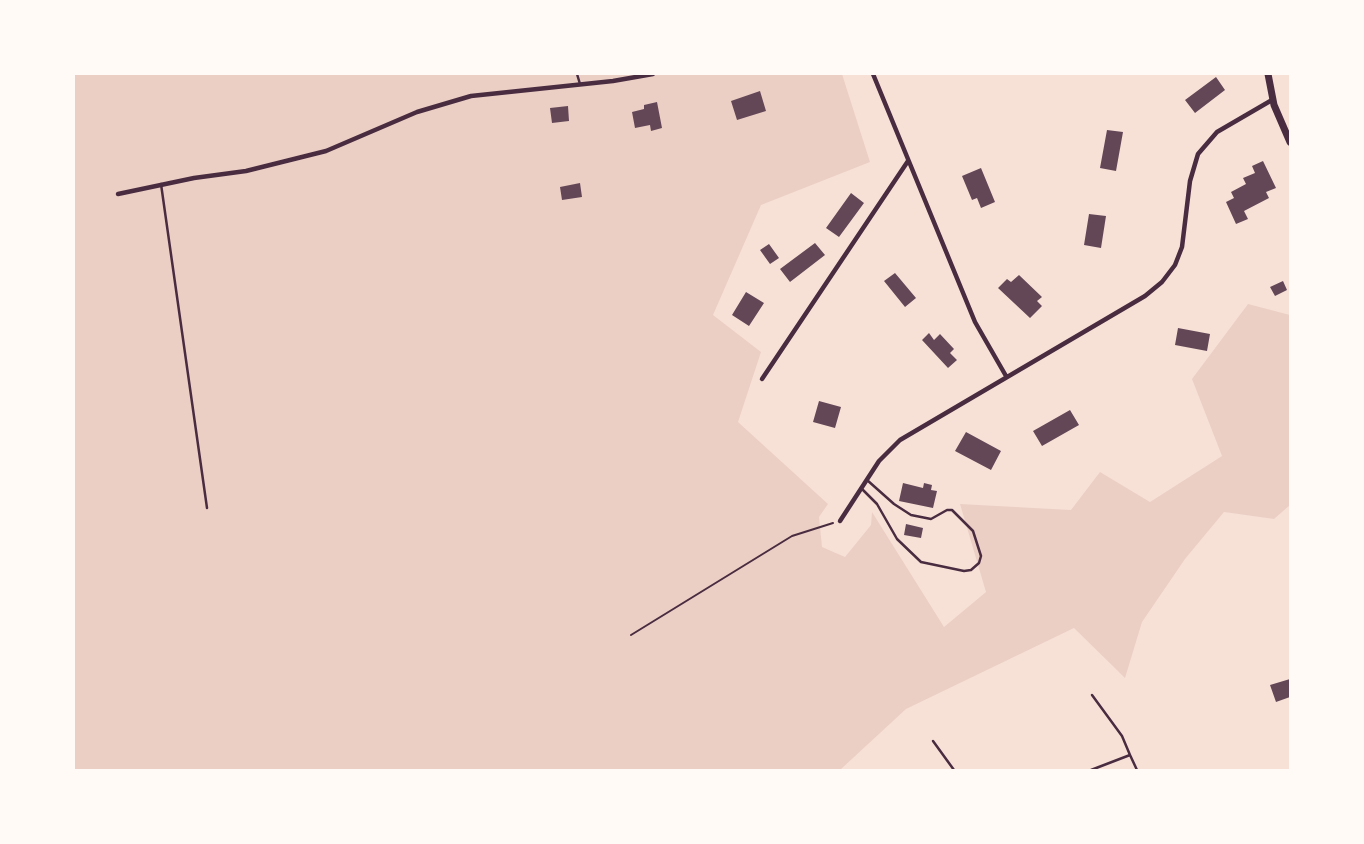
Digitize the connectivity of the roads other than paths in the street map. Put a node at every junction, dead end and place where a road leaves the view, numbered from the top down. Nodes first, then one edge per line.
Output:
1 (577, 74) edge
2 (653, 74) edge
3 (873, 74) edge
4 (1268, 74) edge
5 (580, 85) junction
6 (1273, 100) junction
7 (1290, 142) edge
8 (909, 160) junction
9 (161, 184) junction
10 (118, 194) dead end
11 (1006, 376) junction
12 (762, 379) dead end
13 (867, 480) junction
14 (861, 488) junction
15 (207, 508) dead end
16 (840, 521) road end
17 (1091, 695) dead end
18 (933, 741) dead end
19 (1130, 755) junction
20 (954, 771) edge
21 (1091, 771) edge
22 (1137, 771) edge

1 - 5 lane
2 - 5 street
3 - 8 street
4 - 6 main road
5 - 9 street
6 - 7 main road
6 - 11 street
8 - 11 street
8 - 12 street
9 - 10 street
9 - 15 lane
11 - 13 street
13 - 14 street
13 - 14 lane
14 - 16 street
17 - 19 lane
18 - 20 lane
19 - 21 lane
19 - 22 lane

